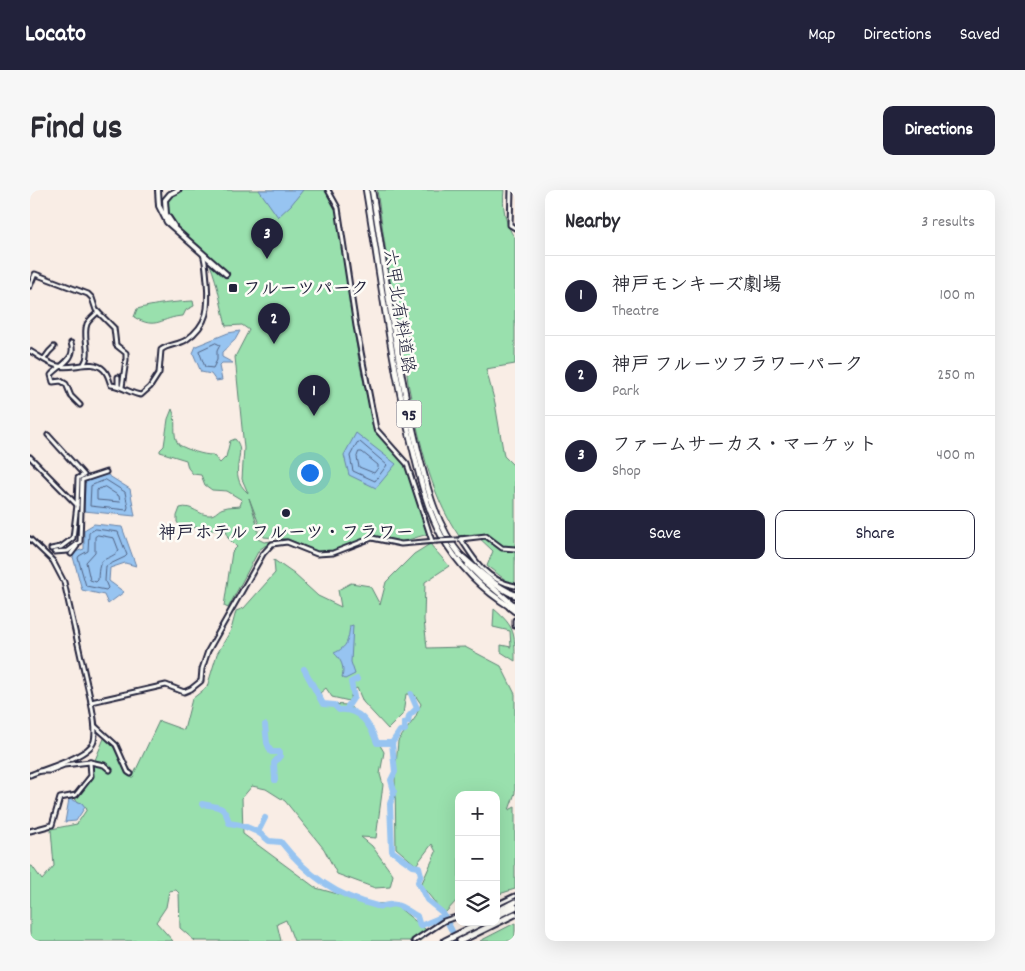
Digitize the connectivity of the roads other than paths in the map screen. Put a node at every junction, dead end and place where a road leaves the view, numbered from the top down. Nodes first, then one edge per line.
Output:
1 (158, 190) edge
2 (178, 190) edge
3 (328, 190) edge
4 (364, 190) edge
5 (372, 190) edge
6 (511, 190) edge
7 (515, 228) edge
8 (181, 234) junction
9 (204, 254) junction
10 (226, 274) dead end
11 (30, 286) edge
12 (98, 312) junction
13 (71, 343) dead end
14 (54, 347) dead end
15 (30, 351) edge
16 (44, 360) junction
17 (84, 364) junction
18 (59, 366) junction
19 (118, 377) dead end
20 (120, 386) junction
21 (80, 405) dead end
22 (48, 435) dead end
23 (30, 458) edge
24 (106, 472) dead end
25 (79, 507) junction
26 (30, 539) edge
27 (459, 540) junction
28 (434, 541) junction
29 (80, 542) junction
30 (51, 549) dead end
31 (515, 549) edge
32 (54, 552) dead end
33 (70, 554) dead end
34 (460, 555) junction
35 (515, 586) edge
36 (515, 596) edge
37 (514, 609) edge
38 (515, 620) edge
39 (515, 626) edge
40 (91, 702) junction
41 (94, 726) junction
42 (90, 762) junction
43 (110, 770) dead end
44 (39, 771) junction
45 (131, 774) dead end
46 (30, 775) edge
47 (30, 831) edge
48 (515, 896) edge
49 (515, 902) edge
50 (500, 903) edge
51 (515, 907) edge
52 (500, 911) edge
53 (500, 913) edge
54 (515, 914) edge
55 (455, 917) edge
56 (471, 926) edge
57 (476, 926) edge
58 (414, 941) edge
59 (445, 941) edge
60 (460, 941) edge

1 - 8 street
2 - 8 street
3 - 28 street
4 - 37 main road, 六甲北有料道路 / 95
5 - 34 main road, 六甲北有料道路 / 95
6 - 7 street
8 - 9 street
9 - 10 street
9 - 20 street
11 - 12 street
12 - 17 street
12 - 20 street
13 - 18 street
14 - 16 street
15 - 16 street
16 - 18 street
17 - 18 street
17 - 20 street
18 - 21 street
19 - 20 street
22 - 25 street
23 - 25 street
24 - 25 street
25 - 29 street
25 - 30 street
26 - 40 street
27 - 28 street, bridge
27 - 31 street
27 - 35 street
28 - 40 street
29 - 32 street
29 - 33 street
34 - 36 highway
34 - 37 main road, 六甲北有料道路 / 95
38 - 39 street
40 - 41 street
41 - 44 street
41 - 45 street
42 - 43 street
42 - 44 street
42 - 47 street
44 - 46 street
48 - 50 street
49 - 52 highway
51 - 53 highway
54 - 60 highway
55 - 58 street
56 - 59 highway
57 - 59 highway

